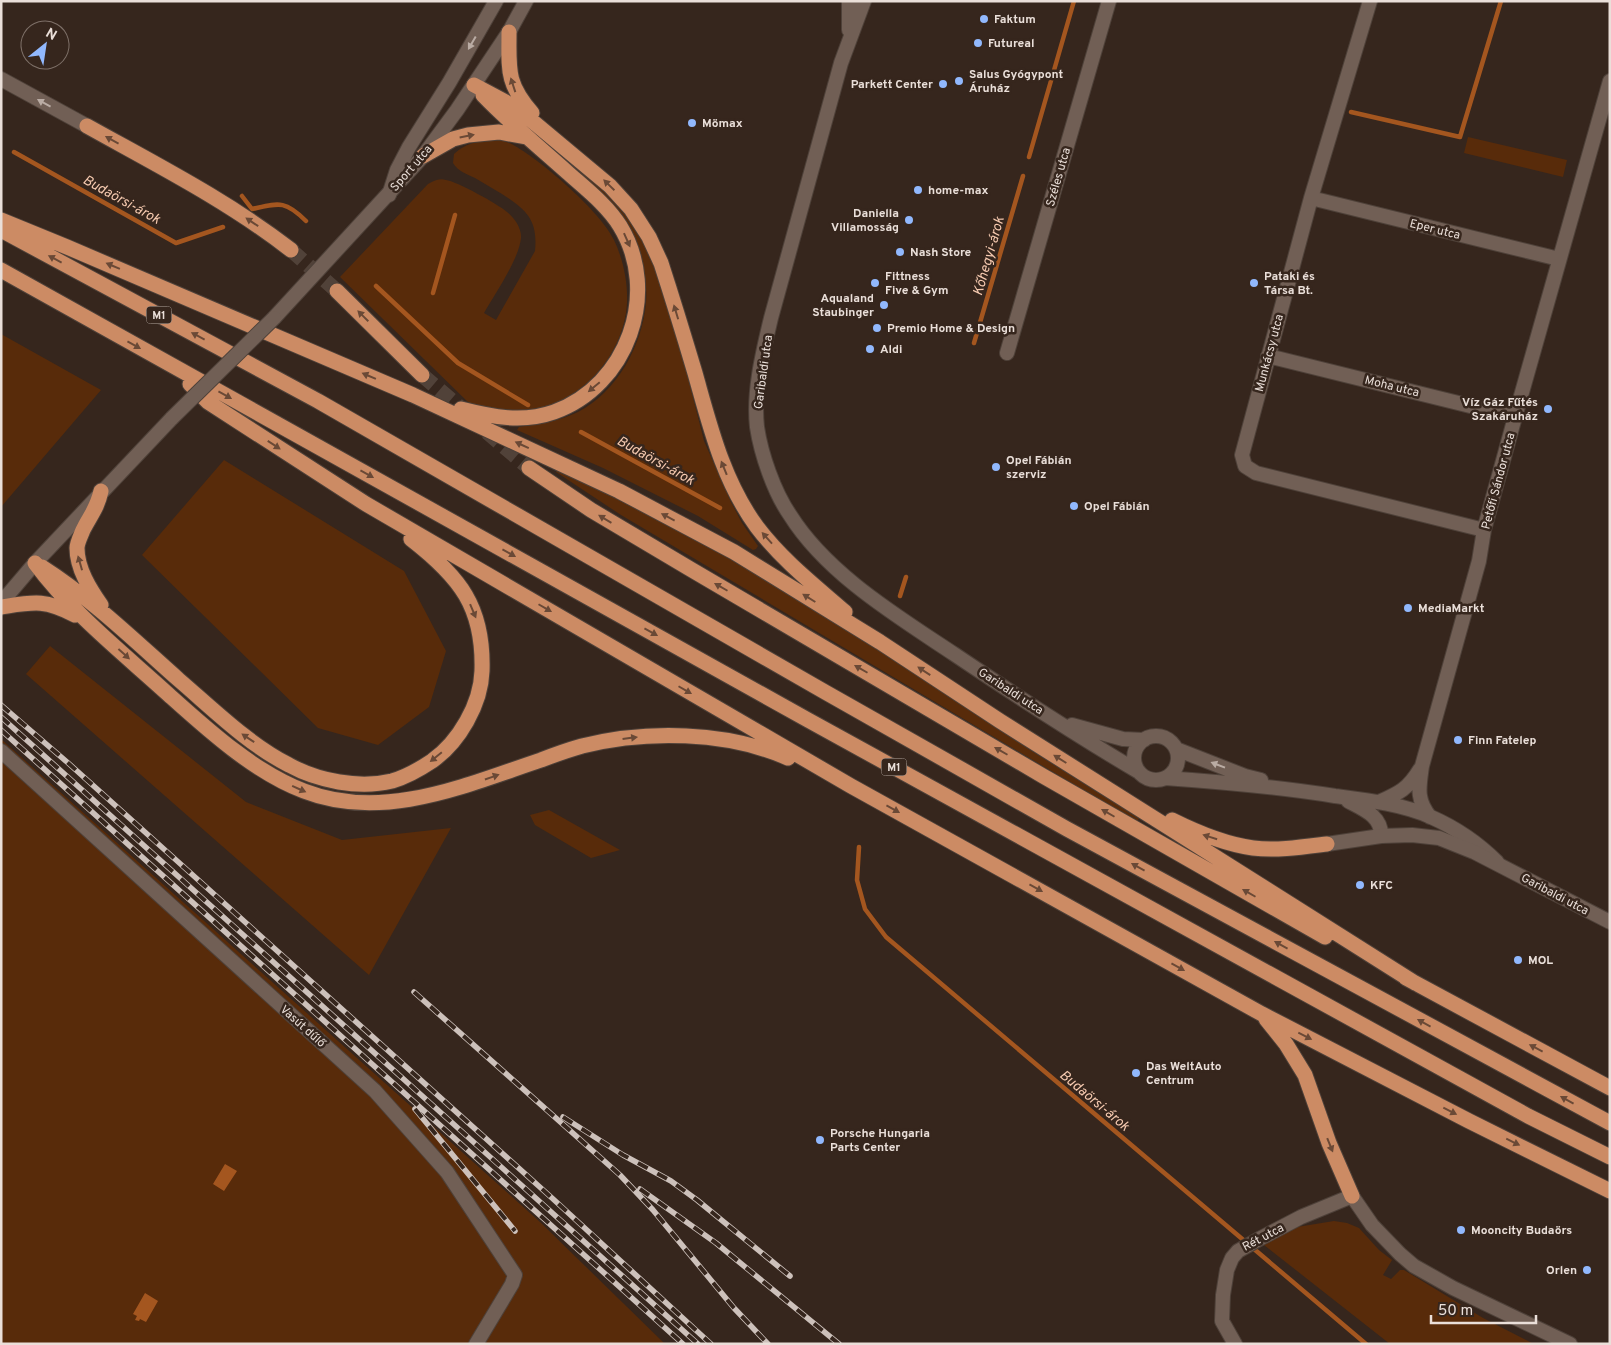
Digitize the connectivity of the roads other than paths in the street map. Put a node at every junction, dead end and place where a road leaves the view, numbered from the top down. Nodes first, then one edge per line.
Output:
1 (496, 1) edge
2 (526, 1) edge
3 (849, 1) edge
4 (864, 1) edge
5 (1109, 1) edge
6 (1370, 1) edge
7 (509, 32) junction
8 (849, 41) junction
9 (1, 79) edge
10 (1610, 81) edge
11 (474, 85) junction
12 (87, 126) joint
13 (553, 137) junction
14 (528, 138) junction
15 (423, 156) junction
16 (388, 195) junction
17 (1311, 198) junction
18 (1, 220) edge
19 (1, 230) edge
20 (292, 250) tunnel mouth
21 (1560, 259) junction
22 (1, 270) edge
23 (338, 291) tunnel mouth
24 (1008, 353) dead end
25 (1268, 356) junction
26 (182, 372) junction
27 (422, 375) tunnel mouth
28 (414, 395) junction
29 (1515, 417) junction
30 (529, 468) tunnel mouth
31 (101, 491) junction
32 (366, 504) junction
33 (1484, 530) junction
34 (35, 563) junction
35 (1, 603) edge
36 (1, 607) edge
37 (88, 621) junction
38 (112, 621) junction
39 (880, 642) junction
40 (1059, 722) junction
41 (1144, 740) junction
42 (1176, 749) junction
43 (1, 751) edge
44 (1422, 766) junction
45 (1139, 772) junction
46 (1165, 778) junction
47 (851, 786) junction
48 (1298, 790) junction
49 (1116, 794) junction
50 (1336, 796) junction
51 (1379, 802) junction
52 (1430, 816) junction
53 (1381, 836) junction
54 (1327, 844) joint
55 (1500, 865) junction
56 (1610, 922) edge
57 (1415, 983) junction
58 (1262, 1014) junction
59 (1610, 1088) edge
60 (1610, 1123) edge
61 (1610, 1157) edge
62 (1610, 1191) edge
63 (1352, 1196) junction
64 (476, 1344) edge
65 (1235, 1344) edge
66 (1570, 1344) edge

1 -> 16 street
2 - 7 street, Sport utca
3 - 8 street, Garibaldi utca
4 - 8 street, Garibaldi utca
5 - 24 street, Széles utca
6 - 17 street, Munkácsy utca
7 - 11 street, Sport utca
13 -> 7 highway
8 - 40 street, Garibaldi utca
12 -> 9 street
10 - 21 street, Petőfi Sándor utca
11 - 13 highway
11 - 14 highway
11 - 15 street, Sport utca
20 -> 12 highway
39 -> 13 highway
15 -> 14 highway
14 -> 28 highway
15 - 16 street, Sport utca
16 - 31 street, Sport utca, bridge
17 - 21 street, Eper utca
17 - 25 street, Munkácsy utca
28 -> 18 highway
60 -> 19 highway, M1
21 - 29 street, Petőfi Sándor utca
22 -> 26 highway, M1
27 -> 23 highway
25 - 29 street, Moha utca
25 - 33 street, Munkácsy utca
26 -> 32 highway
26 -> 61 highway, M1
39 -> 28 highway
29 - 33 street, Petőfi Sándor utca
57 -> 30 highway
31 - 34 street, Sport utca
38 -> 31 highway
32 -> 38 highway
32 -> 47 highway
33 - 44 street, Petőfi Sándor utca
34 - 35 street, Sport utca
34 - 37 highway
34 - 38 highway
36 - 37 highway
37 -> 47 highway
49 -> 39 highway
40 - 41 street, Garibaldi utca
40 - 45 street, Garibaldi utca
41 - 42 street
41 - 45 street
42 - 46 street
48 -> 42 street, Garibaldi utca
43 - 64 street, Vasút dűlő
44 - 51 street, Petőfi Sándor utca
44 - 52 street, Petőfi Sándor utca
45 - 46 street
46 - 48 street, Garibaldi utca
47 -> 58 highway
48 - 50 street, Garibaldi utca
54 -> 49 highway
49 - 57 highway
50 - 51 street, Garibaldi utca
50 - 53 street, Garibaldi utca
51 - 52 street, Garibaldi utca
52 - 55 street, Garibaldi utca
53 - 54 street, Garibaldi utca
53 - 55 street, Garibaldi utca
55 - 56 street, Garibaldi utca
59 -> 57 highway
58 -> 62 highway
58 -> 63 highway
63 - 65 street, Rét utca
63 - 66 street

